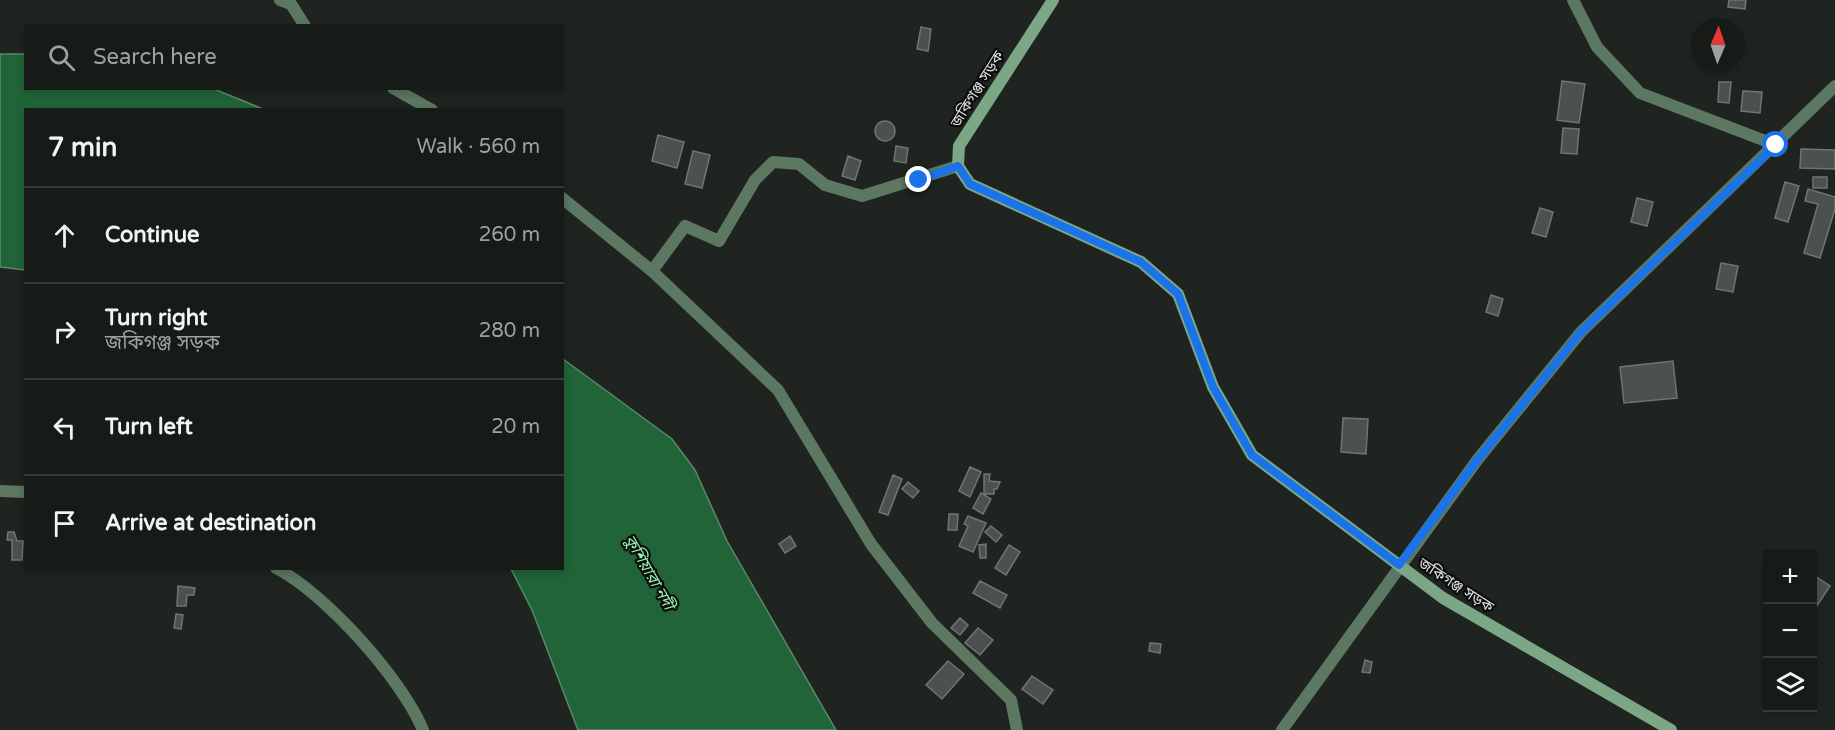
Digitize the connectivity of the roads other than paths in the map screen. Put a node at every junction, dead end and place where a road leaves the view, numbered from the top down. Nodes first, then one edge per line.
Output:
1 (280, 0) edge
2 (1053, 0) edge
3 (1573, 0) edge
4 (304, 24) edge
5 (1835, 86) edge
6 (397, 90) edge
7 (428, 108) edge
8 (1776, 145) junction
9 (958, 166) junction
10 (564, 200) edge
11 (652, 271) junction
12 (0, 491) edge
13 (24, 492) edge
14 (1399, 565) junction
15 (280, 570) edge
16 (423, 730) edge
17 (1017, 730) edge
18 (1282, 730) edge
19 (1671, 730) edge

1 - 4 street
2 - 9 main road, জকিগঞ্জ সড়ক
3 - 8 street
5 - 8 street
6 - 7 street
8 - 14 street
9 - 11 street
9 - 14 main road, জকিগঞ্জ সড়ক
10 - 11 street
11 - 17 street
12 - 13 street
14 - 18 street
14 - 19 main road, জকিগঞ্জ সড়ক
15 - 16 street

